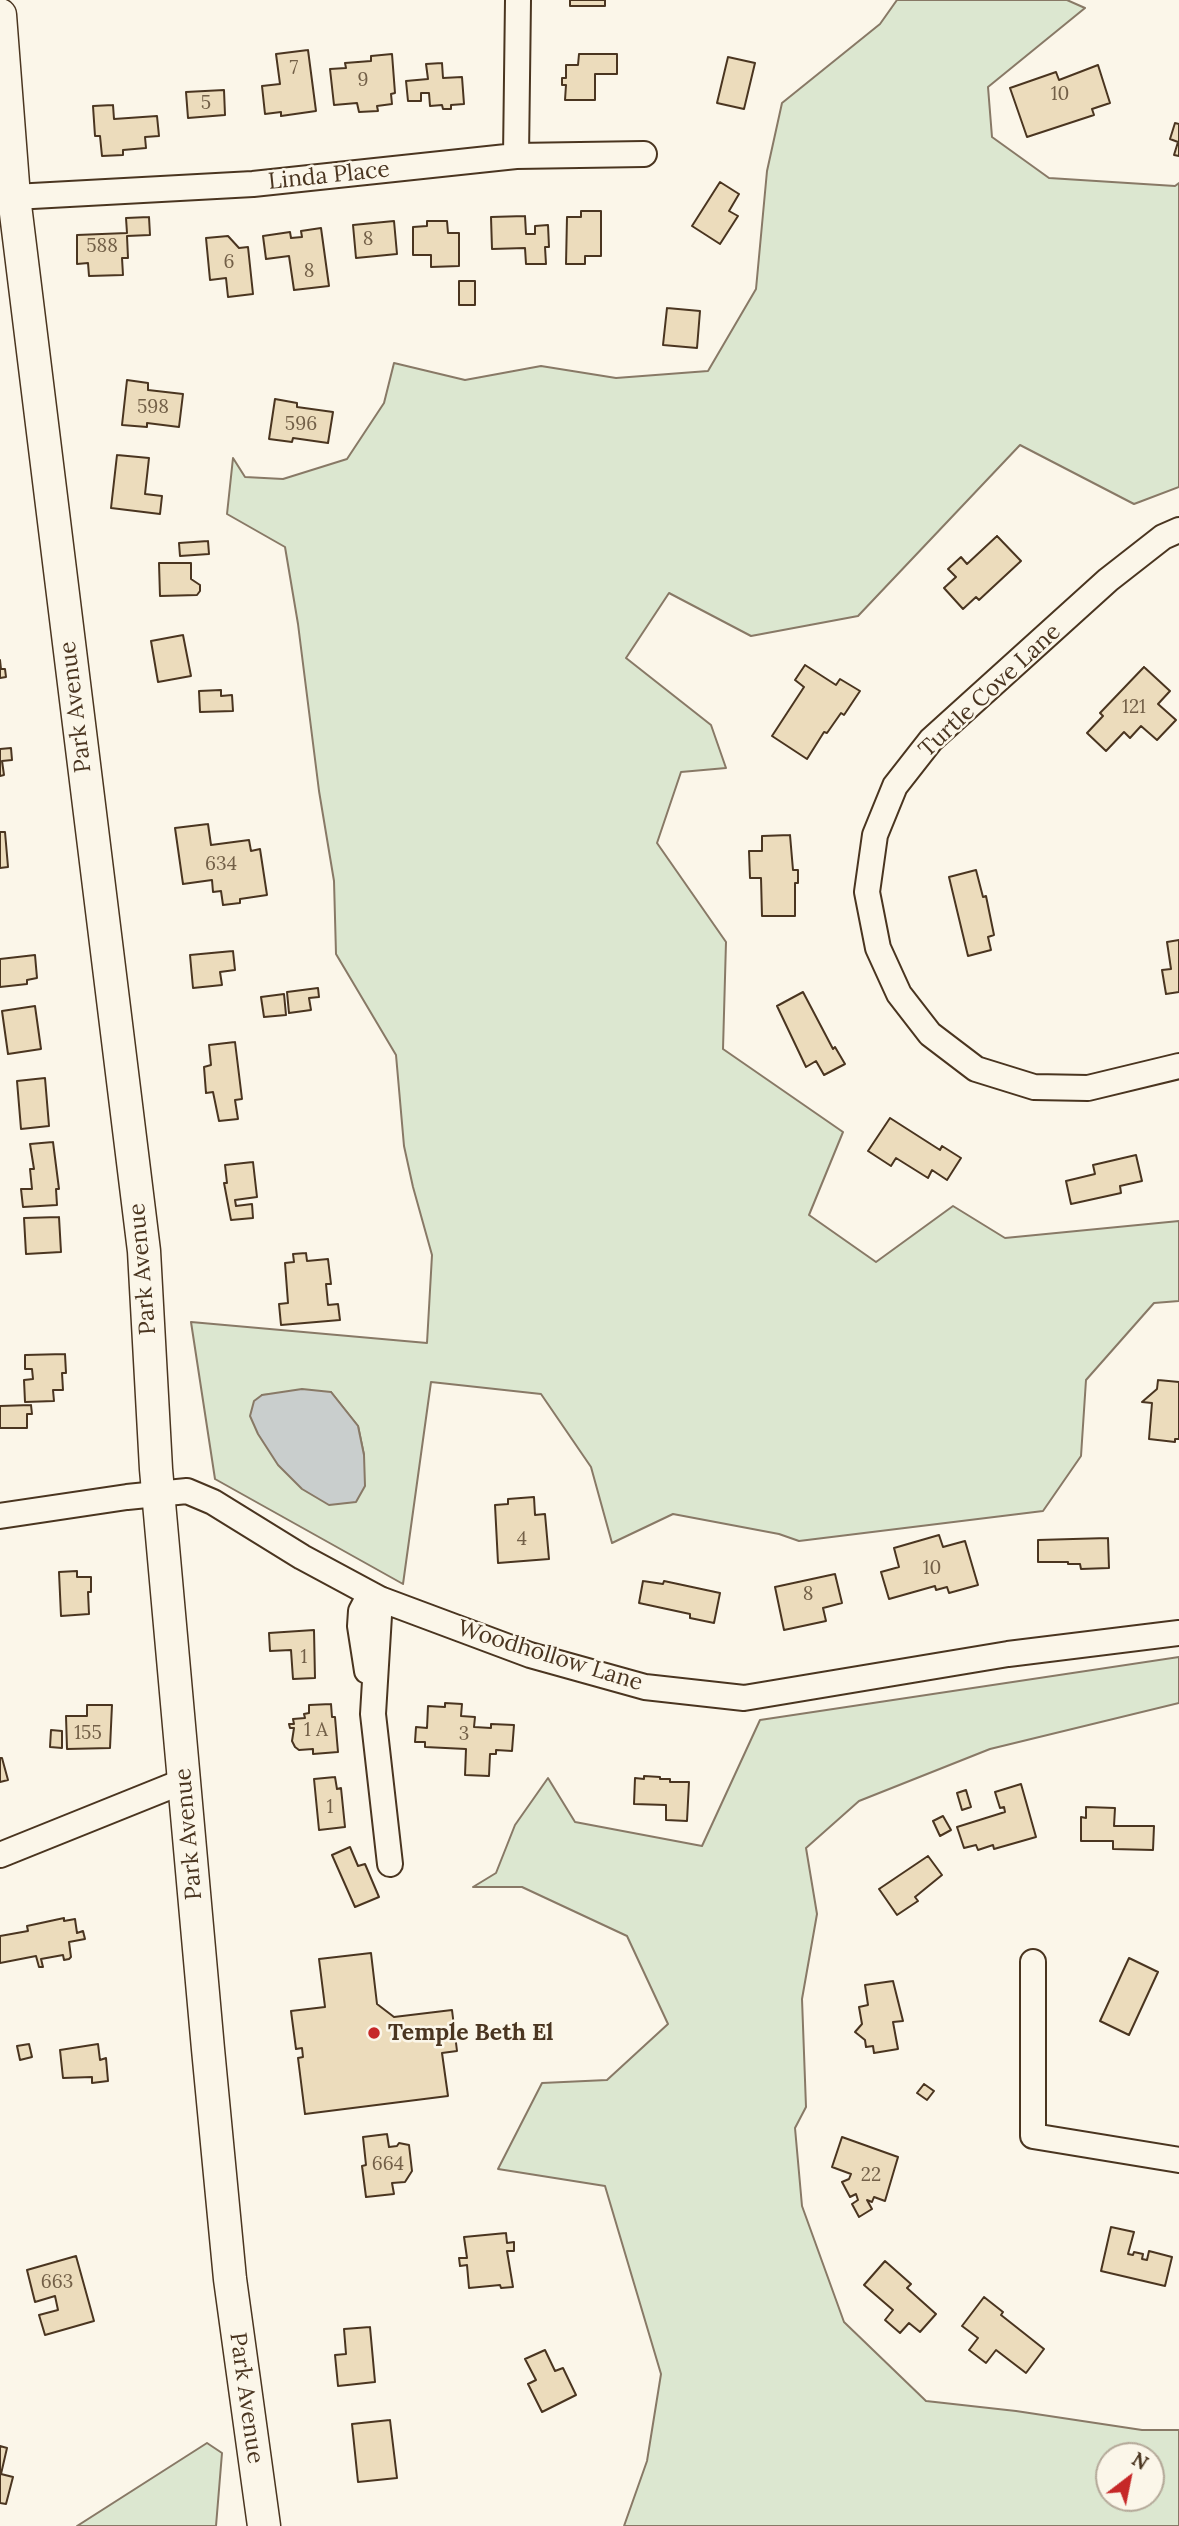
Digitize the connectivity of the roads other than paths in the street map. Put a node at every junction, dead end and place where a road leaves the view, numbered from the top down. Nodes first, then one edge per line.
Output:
1 (518, 0) edge
2 (0, 15) edge
3 (644, 154) dead end
4 (516, 156) junction
5 (14, 197) junction
6 (1179, 530) edge
7 (1179, 1066) edge
8 (159, 1494) junction
9 (0, 1516) edge
10 (375, 1597) junction
11 (1179, 1633) edge
12 (184, 1782) junction
13 (0, 1855) edge
14 (390, 1864) dead end
15 (1033, 1962) dead end
16 (1179, 2160) edge
17 (264, 2526) edge

1 - 4 street
2 - 5 main road, Park Avenue
3 - 4 street, Linda Place
4 - 5 street, Linda Place
5 - 8 main road, Park Avenue
6 - 7 street, Turtle Cove Lane
8 - 9 street, Woodhollow Lane
8 - 10 street, Woodhollow Lane
8 - 12 main road, Park Avenue
10 - 11 street, Woodhollow Lane
10 - 14 street
12 - 13 street
12 - 17 main road, Park Avenue
15 - 16 street

